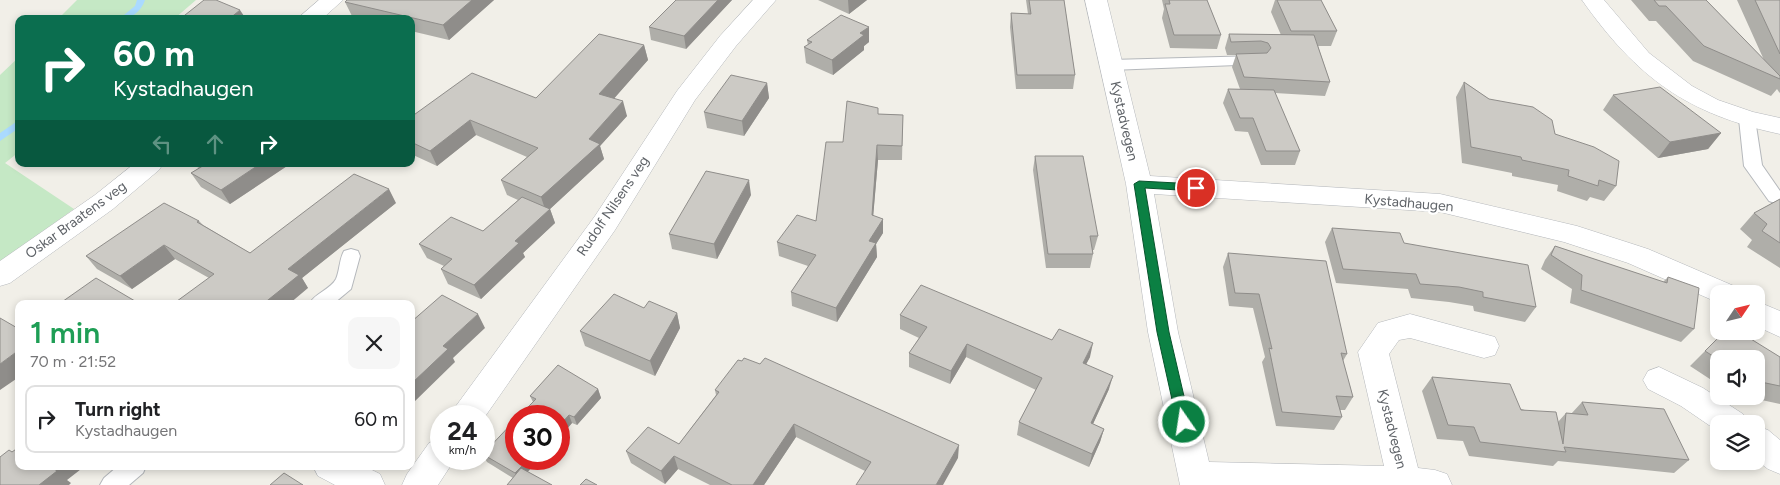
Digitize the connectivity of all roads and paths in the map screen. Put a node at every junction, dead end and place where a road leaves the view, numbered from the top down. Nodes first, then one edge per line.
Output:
1 (332, 0) edge
2 (765, 0) edge
3 (1096, 0) edge
4 (1593, 0) edge
5 (313, 15) edge
6 (1257, 61) edge
7 (1112, 65) junction
8 (1747, 119) junction
9 (1780, 126) edge
10 (146, 167) edge
11 (1139, 184) junction
12 (1775, 197) dead end
13 (350, 256) dead end
14 (0, 275) edge
15 (1710, 288) edge
16 (324, 300) edge
17 (1765, 317) edge
18 (1780, 325) edge
19 (1484, 346) dead end
20 (1659, 380) dead end
21 (475, 405) edge
22 (1719, 415) edge
23 (1765, 447) edge
24 (1780, 459) edge
25 (430, 469) edge
26 (130, 470) edge
27 (338, 470) edge
28 (1196, 481) edge
29 (1420, 483) edge
30 (112, 485) edge
31 (368, 485) edge
32 (419, 485) edge

1 - 5 street
2 - 21 street, Rudolf Nilsens veg
3 - 7 street, Kystadvegen
4 - 8 street
6 - 7 lane
7 - 11 street, Kystadvegen
8 - 9 street
8 - 12 lane
10 - 14 street, Oskar Braatens veg
11 - 15 street, Kystadhaugen
11 - 28 street, Kystadvegen
13 - 16 lane
17 - 18 street
19 - 29 street, Kystadvegen
20 - 22 street
23 - 24 street
25 - 32 street
26 - 30 lane
27 - 31 street
28 - 29 street, Kystadvegen

